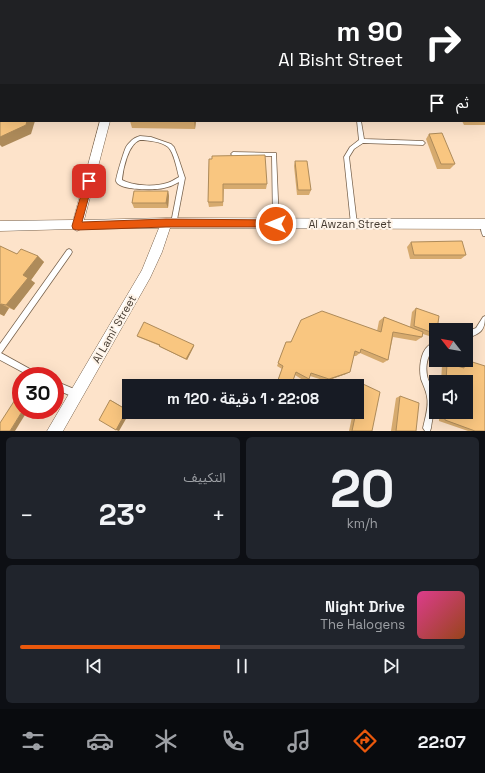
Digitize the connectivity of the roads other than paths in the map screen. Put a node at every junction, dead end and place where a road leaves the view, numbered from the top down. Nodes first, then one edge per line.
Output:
1 (105, 122) edge
2 (359, 122) edge
3 (362, 141) junction
4 (423, 143) dead end
5 (233, 154) edge
6 (182, 178) junction
7 (170, 223) junction
8 (276, 224) junction
9 (354, 224) junction
10 (0, 226) edge
11 (77, 226) junction
12 (484, 227) edge
13 (69, 252) dead end
14 (485, 319) edge
15 (473, 332) edge
16 (429, 349) edge
17 (0, 350) edge
18 (0, 356) edge
19 (20, 367) edge
20 (64, 389) edge
21 (76, 394) junction
22 (427, 428) dead end
23 (55, 431) edge

1 - 11 street
2 - 3 lane
3 - 4 lane
3 - 9 lane
5 - 8 lane
6 - 6 lane
6 - 7 lane
7 - 8 street, Al Awzan Street
7 - 11 street, Al Awzan Street
7 - 21 street, Al Lami' Street
8 - 9 street, Al Awzan Street
9 - 12 street, Al Awzan Street
10 - 11 street, Al Awzan Street
13 - 17 lane
14 - 15 lane
16 - 22 lane
18 - 19 lane
20 - 21 lane
21 - 23 street, Al Lami' Street

